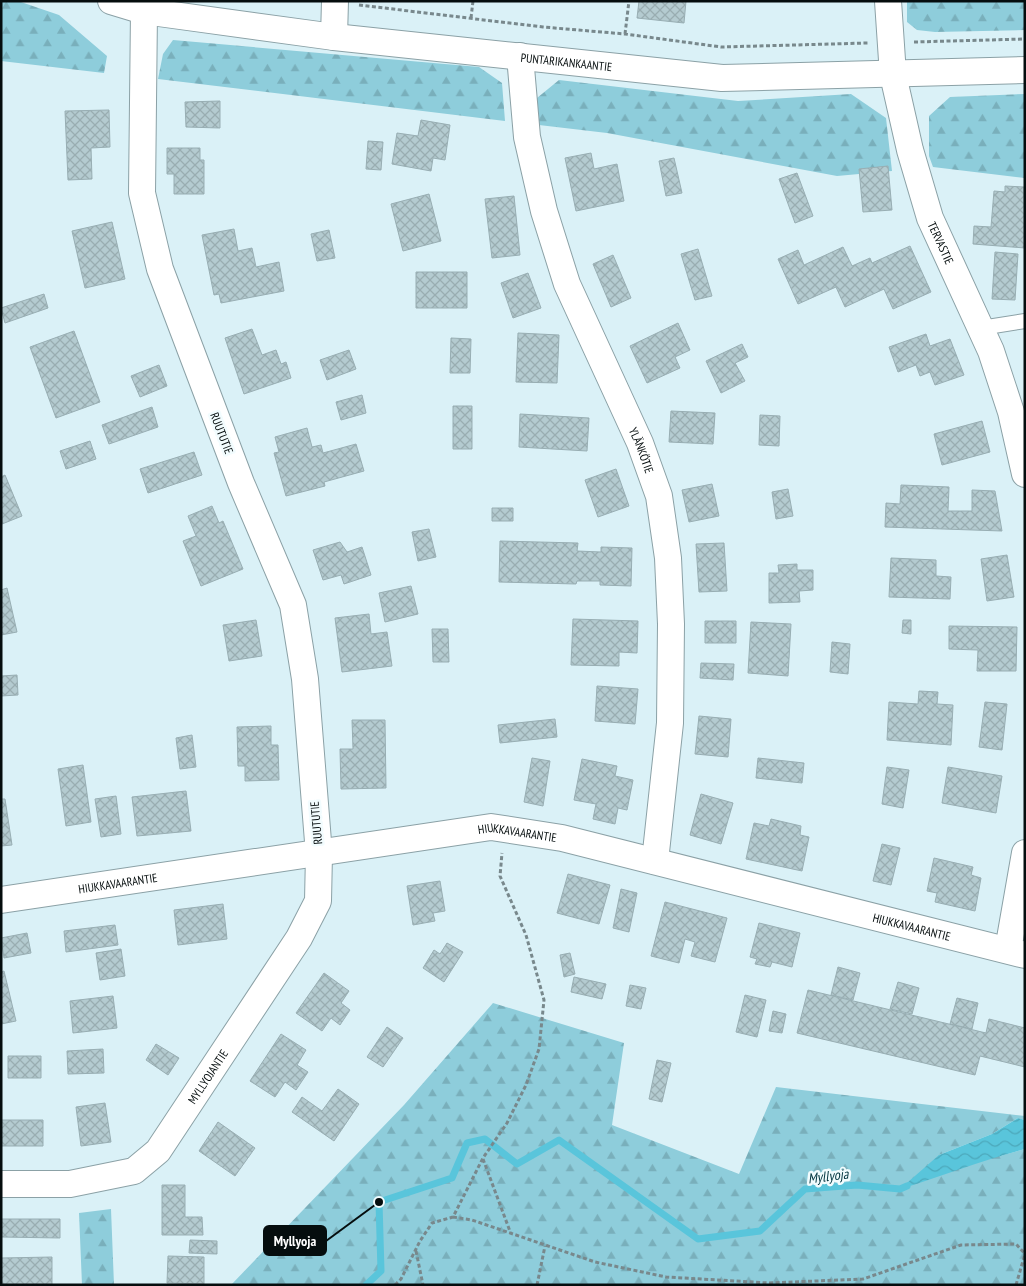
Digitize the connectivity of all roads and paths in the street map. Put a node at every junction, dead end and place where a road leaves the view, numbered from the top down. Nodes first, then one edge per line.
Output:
1 (111, 1) edge
2 (473, 1) edge
3 (629, 1) edge
4 (888, 1) edge
5 (335, 2) edge
6 (144, 11) junction
7 (471, 18) junction
8 (625, 34) junction
9 (334, 37) junction
10 (1025, 39) edge
11 (890, 43) junction
12 (520, 56) junction
13 (1025, 70) edge
14 (893, 75) junction
15 (1025, 321) edge
16 (981, 328) junction
17 (1025, 474) edge
18 (504, 830) junction
19 (1025, 853) edge
20 (319, 854) junction
21 (655, 861) junction
22 (1, 900) edge
23 (1016, 952) edge
24 (483, 1158) junction
25 (1, 1184) edge
26 (453, 1217) junction
27 (511, 1234) junction
28 (545, 1246) junction
29 (415, 1250) junction
30 (1025, 1254) edge
31 (688, 1278) junction
32 (401, 1279) junction
33 (862, 1279) junction
34 (770, 1284) edge
35 (395, 1285) edge
36 (399, 1285) edge
37 (423, 1285) edge
38 (537, 1285) edge
39 (686, 1285) edge
40 (862, 1285) edge
41 (1016, 1285) edge

1 - 6 street, PUNTARIKANKAANTIE
2 - 7 path
3 - 8 path
4 - 11 street, TERVASTIE
5 - 7 path
5 - 9 street
6 - 9 street, PUNTARIKANKAANTIE
6 - 20 street, RUUTUTIE
7 - 8 path
8 - 11 path
9 - 12 street, PUNTARIKANKAANTIE
10 - 11 path
11 - 14 street, TERVASTIE
12 - 14 street, PUNTARIKANKAANTIE
12 - 21 street, YLÄNKÖTIE
13 - 14 street, PUNTARIKANKAANTIE
14 - 16 street, TERVASTIE
15 - 16 lane
16 - 17 street, TERVASTIE
18 - 20 street, HIUKKAVAARANTIE
18 - 21 street, HIUKKAVAARANTIE
18 - 24 path
19 - 23 street
20 - 22 street, HIUKKAVAARANTIE
20 - 25 street, MYLLYOJANTIE
21 - 23 street, HIUKKAVAARANTIE
24 - 26 path
24 - 27 path
26 - 27 path
26 - 29 path
27 - 28 path
28 - 31 path
28 - 38 path
29 - 32 path
29 - 37 path
30 - 33 path
30 - 41 path
31 - 34 path
31 - 39 path
32 - 35 path
32 - 36 path
33 - 34 path
33 - 40 path

